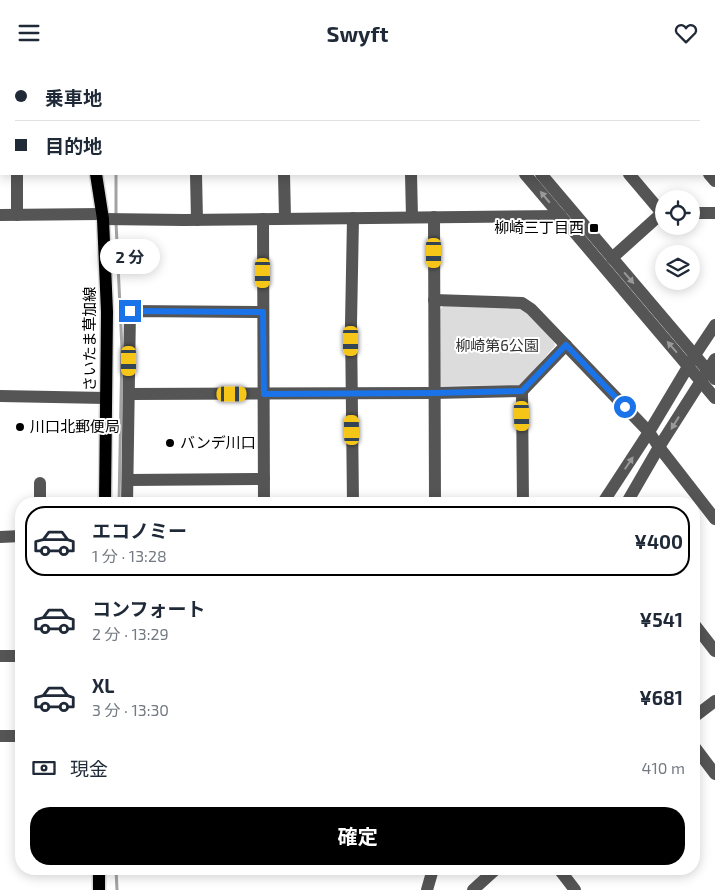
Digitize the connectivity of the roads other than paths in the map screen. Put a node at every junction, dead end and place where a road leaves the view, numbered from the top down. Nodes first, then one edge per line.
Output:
1 (17, 175) edge
2 (96, 175) edge
3 (196, 175) edge
4 (284, 175) edge
5 (411, 175) edge
6 (526, 175) edge
7 (542, 175) edge
8 (630, 175) edge
9 (655, 204) edge
10 (700, 213) edge
11 (715, 213) edge
12 (0, 215) edge
13 (17, 215) junction
14 (561, 216) junction
15 (102, 217) junction
16 (353, 217) junction
17 (412, 217) junction
18 (434, 217) junction
19 (196, 219) junction
20 (263, 219) junction
21 (285, 219) junction
22 (655, 220) edge
23 (612, 258) junction
24 (434, 300) junction
25 (263, 312) junction
26 (715, 325) edge
27 (566, 345) junction
28 (695, 355) junction
29 (688, 366) junction
30 (713, 369) edge
31 (701, 381) junction
32 (522, 391) junction
33 (351, 393) junction
34 (434, 393) junction
35 (129, 394) junction
36 (264, 394) junction
37 (0, 396) edge
38 (106, 398) junction
39 (715, 398) edge
40 (649, 432) junction
41 (659, 447) junction
42 (264, 479) junction
43 (128, 480) junction
44 (40, 483) dead end
45 (40, 497) edge
46 (105, 497) edge
47 (127, 497) edge
48 (264, 497) edge
49 (353, 497) edge
50 (434, 497) edge
51 (523, 497) edge
52 (607, 497) edge
53 (630, 497) edge
54 (698, 497) edge
55 (700, 500) edge
56 (715, 519) edge
57 (15, 536) edge
58 (0, 537) edge
59 (700, 632) edge
60 (715, 651) edge
61 (0, 656) edge
62 (15, 656) edge
63 (715, 701) edge
64 (700, 712) edge
65 (0, 736) edge
66 (15, 736) edge
67 (700, 754) edge
68 (715, 774) edge
69 (99, 875) edge
70 (432, 875) edge
71 (489, 875) edge
72 (564, 875) edge
73 (99, 890) edge
74 (427, 890) edge
75 (473, 890) edge
76 (575, 890) edge

1 - 13 street
2 - 15 main road, さいたま草加線
3 - 19 street
4 - 21 street
5 - 17 street
14 -> 6 street
7 - 23 street
8 - 9 street
10 - 11 street
12 - 13 street
13 - 15 street
14 - 18 street
29 -> 14 street
15 - 19 street
15 - 38 main road, さいたま草加線
16 - 17 street
16 - 21 street
16 - 33 street
17 - 18 street
18 - 24 street
19 - 20 street
20 - 21 street
20 - 25 street
22 - 23 street
23 -> 28 street
24 - 27 street
24 - 34 street
25 - 35 street
25 - 36 street
26 - 28 street
27 - 32 street
27 - 40 street
28 - 29 street
28 - 30 street
29 - 31 street
29 - 40 street
30 - 31 street
31 - 39 street
31 -> 41 street
32 - 34 street
32 - 51 street
33 - 34 street
33 - 36 street
33 - 49 street
34 - 50 street
35 - 36 street
35 - 43 street
36 - 42 street
37 - 38 street
38 - 46 main road, さいたま草加線
40 - 41 street
52 -> 40 street
41 - 53 street
41 - 54 street
42 - 43 street
42 - 48 street
43 - 47 street
44 - 45 street
55 - 56 street
57 - 58 street
59 - 60 street
61 - 62 street
63 - 64 street
65 - 66 street
67 - 68 street
69 - 73 main road
70 - 74 street
71 - 75 street
72 - 76 street

